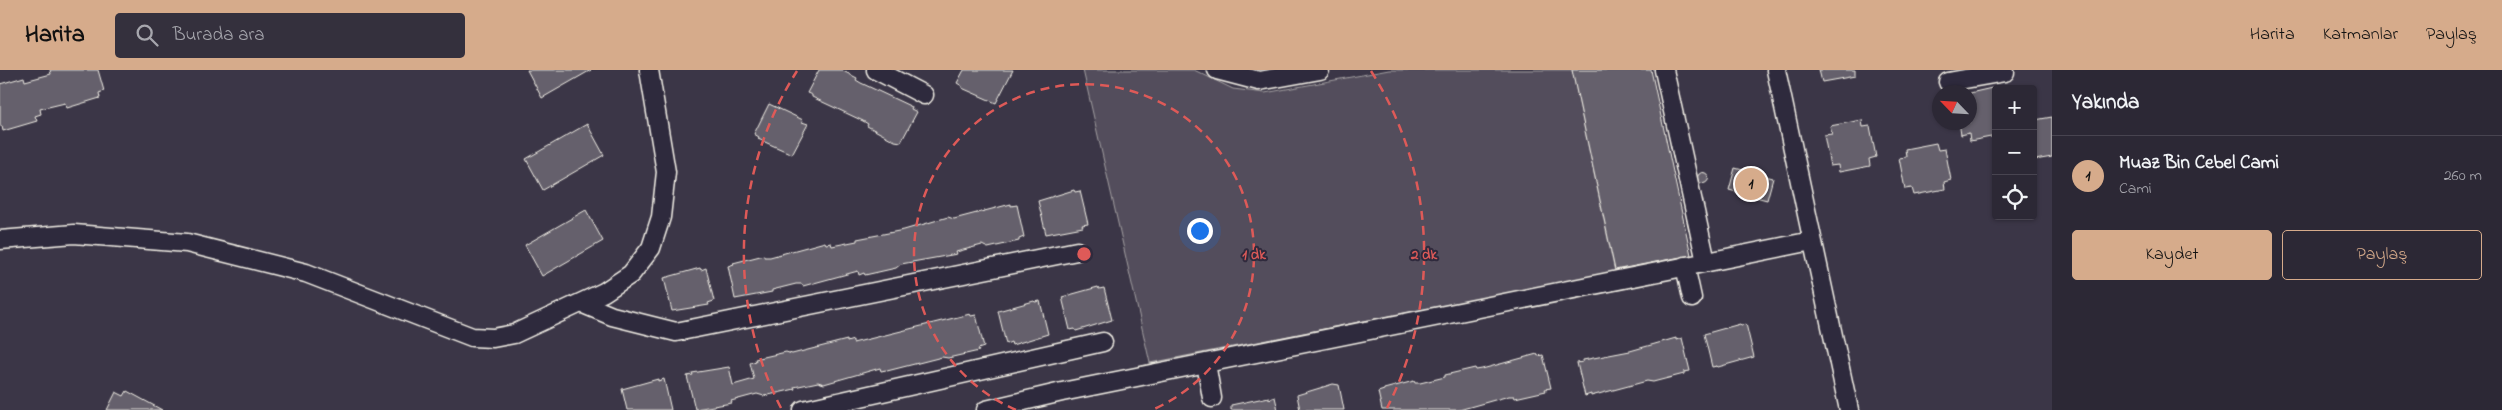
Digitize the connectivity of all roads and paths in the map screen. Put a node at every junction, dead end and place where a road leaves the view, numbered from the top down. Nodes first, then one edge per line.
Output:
1 (648, 70) edge
2 (876, 70) edge
3 (1217, 70) edge
4 (1320, 70) edge
5 (1664, 70) edge
6 (1776, 70) edge
7 (2005, 72) dead end
8 (1948, 82) dead end
9 (924, 95) dead end
10 (0, 240) edge
11 (1812, 241) junction
12 (1077, 251) dead end
13 (1706, 262) junction
14 (1685, 266) junction
15 (1692, 298) dead end
16 (581, 303) junction
17 (1103, 342) dead end
18 (1206, 363) junction
19 (1212, 398) dead end
20 (803, 410) edge
21 (986, 410) edge
22 (1849, 410) edge

1 - 16 street
2 - 9 street
3 - 4 street
5 - 13 street
6 - 11 street
7 - 8 street
10 - 16 street
11 - 13 street
11 - 22 street
12 - 16 street
13 - 14 street
14 - 15 street
14 - 18 street
17 - 20 street
18 - 19 street
18 - 21 street

